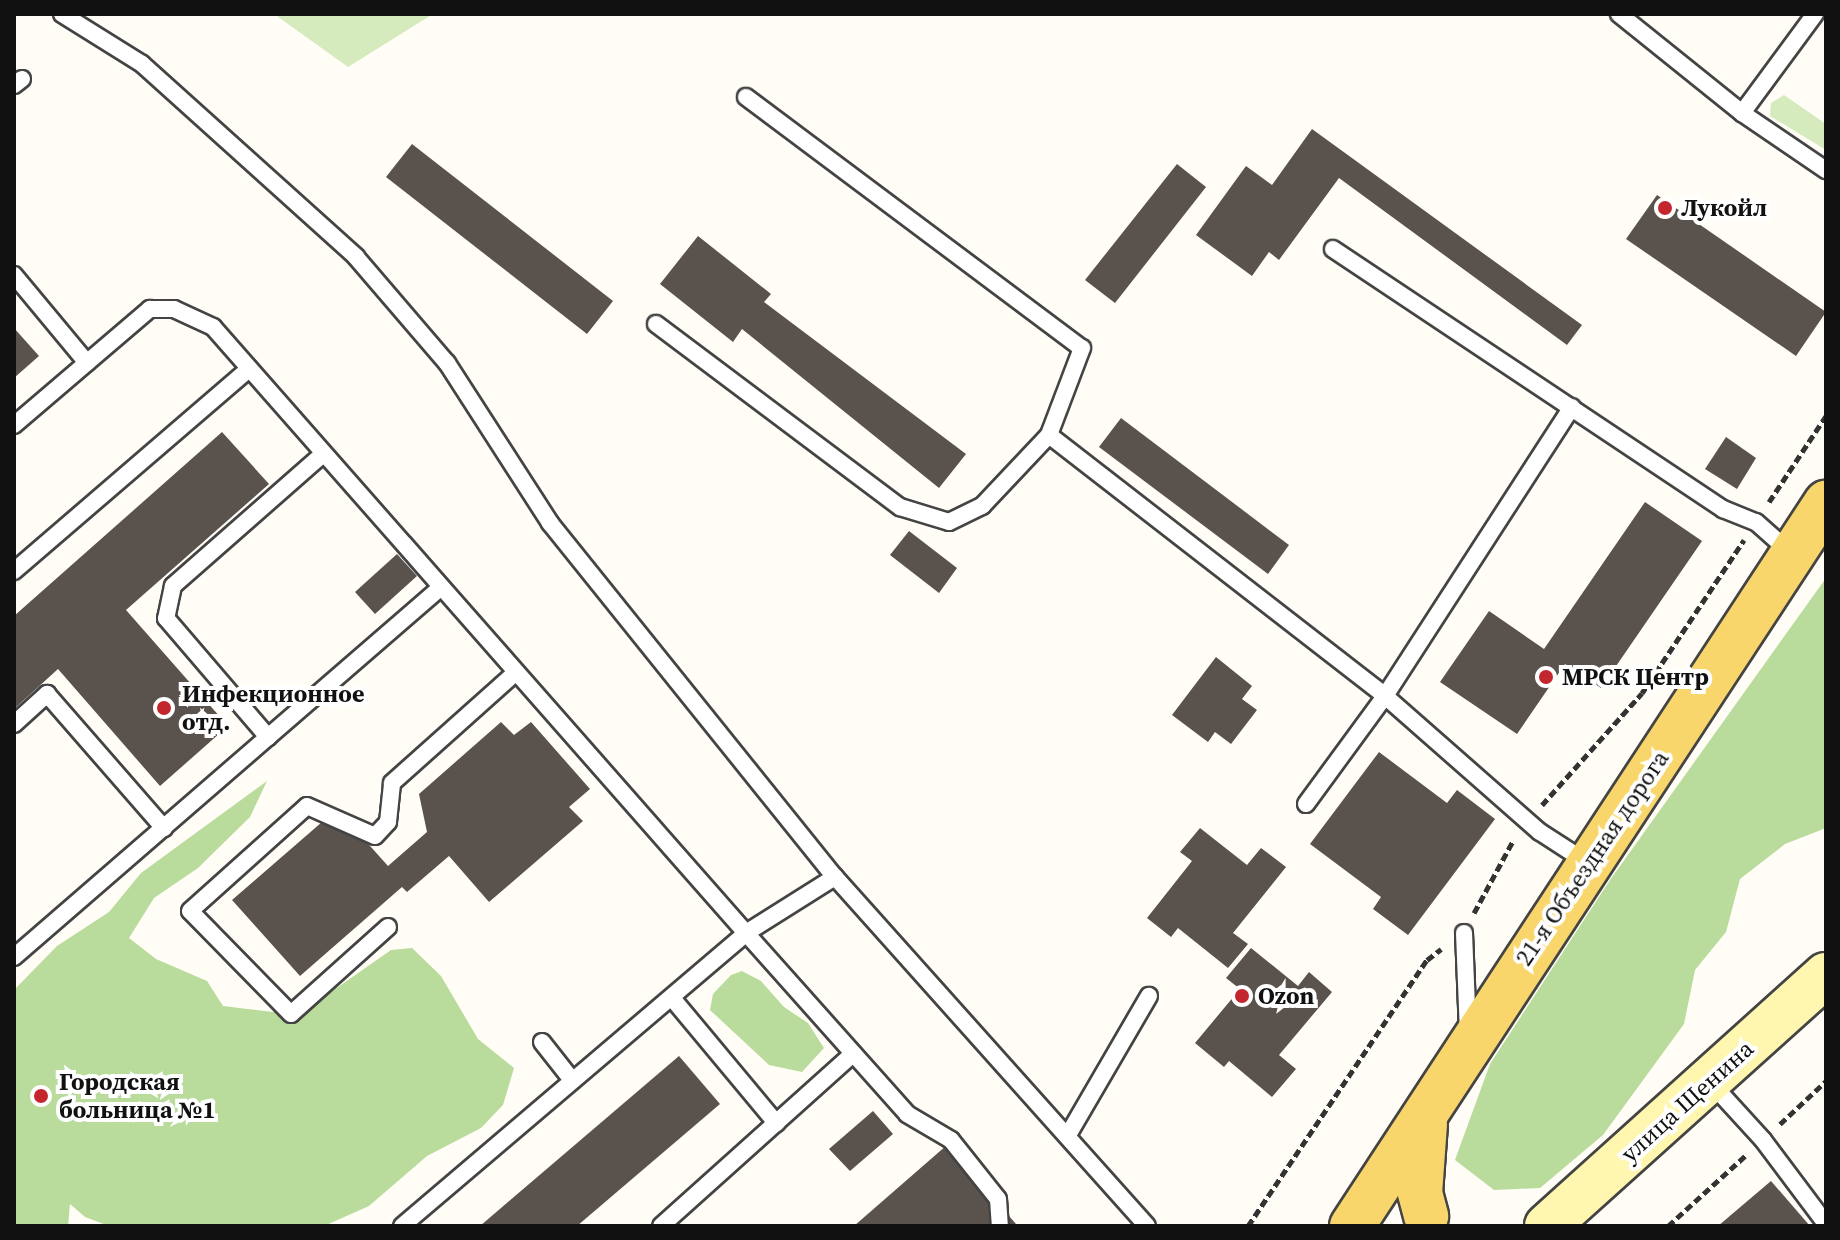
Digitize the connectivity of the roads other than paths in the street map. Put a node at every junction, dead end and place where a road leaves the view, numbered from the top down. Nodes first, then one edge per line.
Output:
1 (62, 14) edge
2 (1619, 14) edge
3 (1815, 14) edge
4 (1642, 20) edge
5 (746, 97) dead end
6 (1742, 113) junction
7 (1826, 170) edge
8 (1333, 249) dead end
9 (14, 275) edge
10 (656, 324) dead end
11 (87, 363) junction
12 (249, 369) junction
13 (1572, 407) junction
14 (14, 425) edge
15 (1049, 435) junction
16 (323, 454) junction
17 (1826, 503) edge
18 (1793, 554) junction
19 (14, 571) edge
20 (440, 588) junction
21 (514, 674) junction
22 (1385, 696) junction
23 (14, 724) edge
24 (268, 737) junction
25 (1306, 804) dead end
26 (164, 828) junction
27 (1590, 864) junction
28 (835, 877) junction
29 (388, 927) dead end
30 (746, 933) junction
31 (1464, 933) dead end
32 (14, 957) edge
33 (1826, 975) edge
34 (1149, 996) dead end
35 (672, 998) junction
36 (542, 1042) dead end
37 (1469, 1043) junction
38 (853, 1054) junction
39 (572, 1080) junction
40 (1709, 1081) junction
41 (1427, 1114) junction
42 (776, 1123) junction
43 (1068, 1135) junction
44 (1357, 1221) edge
45 (1432, 1221) edge
46 (1826, 1224) edge
47 (402, 1226) edge
48 (661, 1226) edge
49 (1000, 1226) edge
50 (1147, 1226) edge
51 (1547, 1226) edge

1 - 28 lane
2 - 4 lane
3 - 6 lane
4 - 6 lane
5 - 15 lane
6 - 7 lane
8 - 13 lane
9 - 11 lane
10 - 15 lane
11 - 12 lane
11 - 14 lane
12 - 16 lane
12 - 19 lane
13 - 18 lane
13 - 22 lane
15 - 22 lane
16 - 20 lane
16 - 24 lane
17 - 18 main road, 21-я Объездная дорога
18 - 27 main road, 21-я Объездная дорога
20 - 21 lane
20 - 24 lane
21 - 29 lane
21 - 30 lane
22 - 25 lane
22 - 27 lane
23 - 26 lane
24 - 26 lane
26 - 32 lane
27 - 37 main road, 21-я Объездная дорога
28 - 30 lane
28 - 43 lane
30 - 35 lane
30 - 38 lane
31 - 37 lane
33 - 40 main road, улица Щенина
34 - 43 lane
35 - 39 lane
35 - 42 lane
36 - 39 lane
37 - 41 main road, 21-я Объездная дорога
38 - 42 lane
38 - 49 lane
39 - 47 lane
40 - 46 lane
40 - 51 main road, улица Щенина
41 - 44 main road, 21-я Объездная дорога
41 - 45 main road
42 - 48 lane
43 - 50 lane
44 - 45 main road

